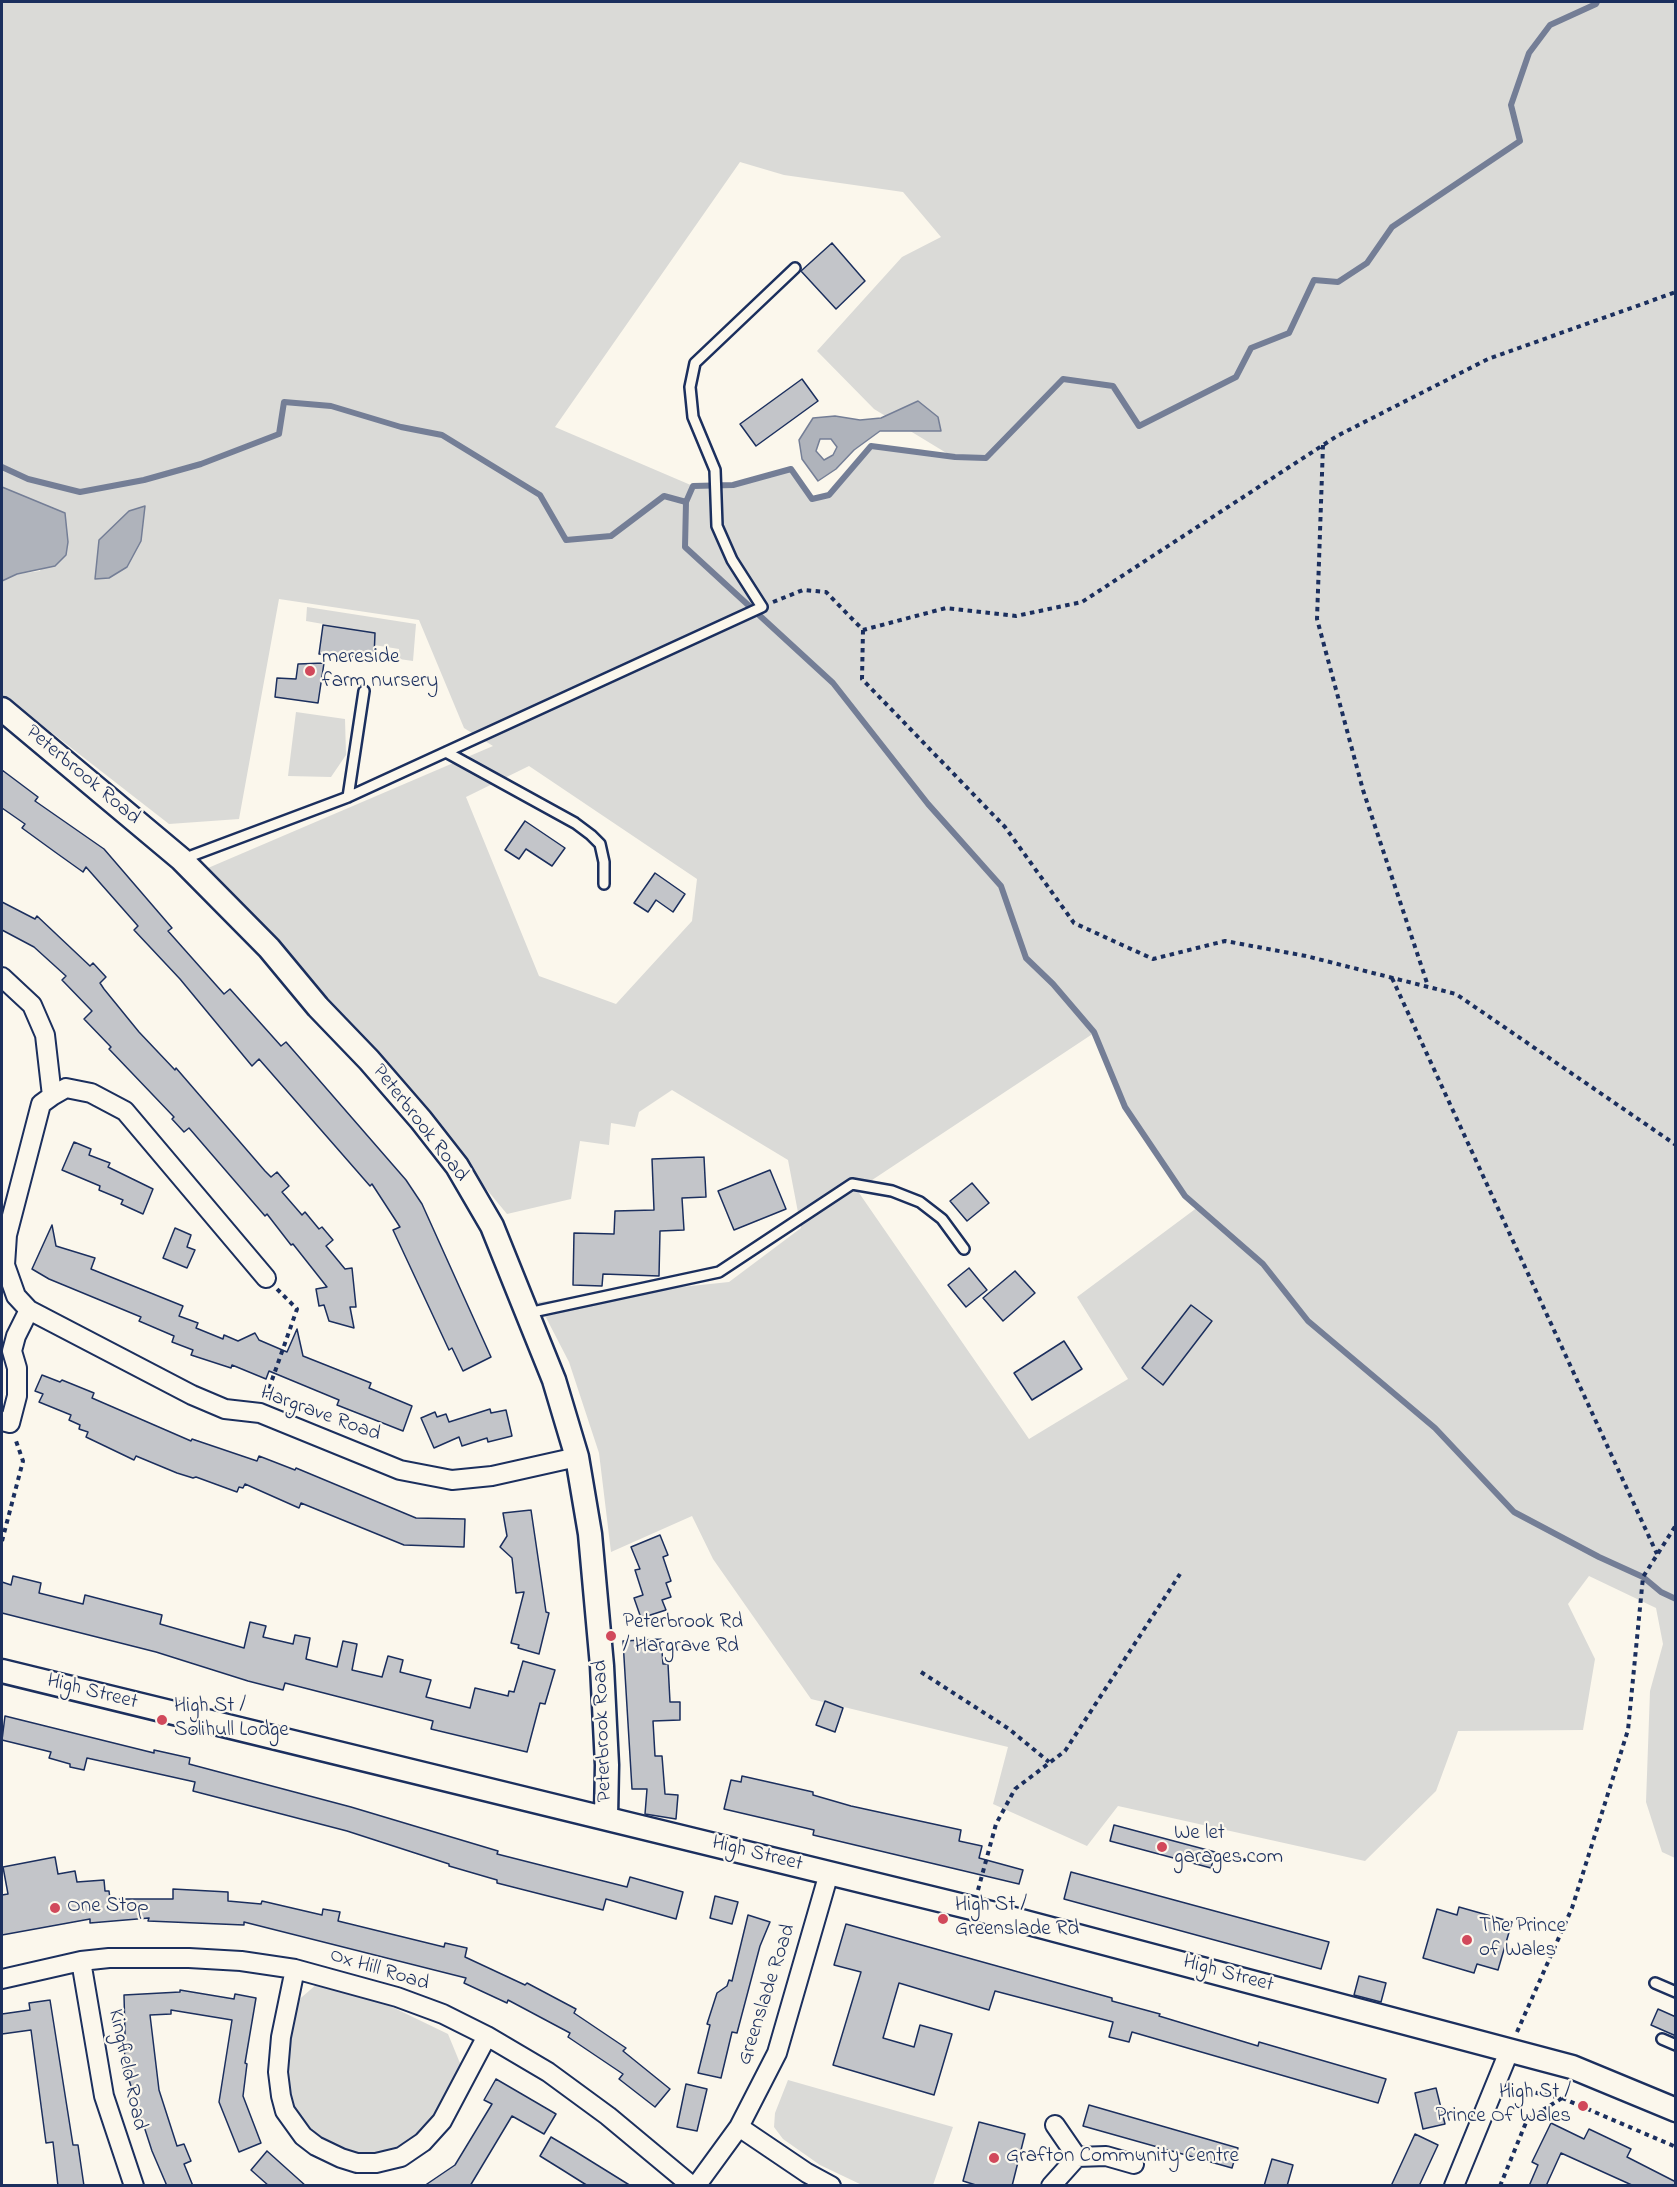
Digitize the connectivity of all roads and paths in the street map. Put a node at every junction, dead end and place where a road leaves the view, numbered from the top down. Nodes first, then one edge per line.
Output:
1 (795, 268) dead end
2 (1676, 292) edge
3 (1323, 445) junction
4 (761, 607) junction
5 (863, 630) junction
6 (364, 691) dead end
7 (2, 709) edge
8 (446, 752) junction
9 (348, 797) junction
10 (181, 859) junction
11 (604, 884) dead end
12 (2, 977) edge
13 (1392, 978) junction
14 (1428, 987) junction
15 (52, 1096) junction
16 (1676, 1145) edge
17 (964, 1249) dead end
18 (266, 1278) joint
19 (30, 1310) junction
20 (528, 1313) junction
21 (260, 1413) junction
22 (6, 1422) edge
23 (577, 1457) junction
24 (1676, 1525) edge
25 (2, 1541) edge
26 (1657, 1554) junction
27 (1180, 1574) dead end
28 (2, 1671) edge
29 (921, 1672) dead end
30 (1049, 1762) junction
31 (606, 1818) junction
32 (829, 1873) junction
33 (972, 1908) junction
34 (81, 1961) junction
35 (295, 1969) junction
36 (2, 1979) edge
37 (1655, 1983) dead end
38 (1676, 1992) edge
39 (487, 2036) junction
40 (1662, 2039) dead end
41 (1676, 2045) edge
42 (1510, 2049) junction
43 (1496, 2084) junction
44 (1562, 2098) junction
45 (1676, 2110) edge
46 (1055, 2125) dead end
47 (740, 2127) junction
48 (1676, 2147) edge
49 (1077, 2157) junction
50 (1134, 2164) dead end
51 (803, 2179) edge
52 (134, 2186) edge
53 (694, 2186) edge
54 (831, 2186) edge
55 (1051, 2186) edge
56 (1454, 2186) edge
57 (1500, 2186) edge

1 - 4 lane
2 - 3 path
3 - 5 path
3 - 14 path
4 - 5 path
4 - 8 lane
5 - 13 path
6 - 9 lane
7 - 10 street, Peterbrook Road
8 - 9 lane
8 - 11 lane
9 - 10 lane
10 - 20 street, Peterbrook Road
12 - 15 street
13 - 14 path
13 - 26 path
14 - 16 path
15 - 18 street
15 - 19 street, Hargrave Road
17 - 20 lane
18 - 21 path
19 - 21 street, Hargrave Road
19 - 22 street
20 - 23 street, Peterbrook Road
21 - 23 street, Hargrave Road
22 - 25 path
23 - 31 street, Peterbrook Road
24 - 26 path
26 - 42 path
27 - 30 path
28 - 31 street, High Street
29 - 30 path
30 - 33 path
31 - 32 street, High Street
32 - 33 street, High Street
32 - 47 street, Greenslade Road
33 - 42 street, High Street
34 - 35 street, Ox Hill Road
34 - 36 street, Ox Hill Road
34 - 52 street, Kingfield Road
35 - 39 street, Ox Hill Road
35 - 39 street
37 - 38 lane
39 - 53 street, Ox Hill Road
40 - 41 lane
42 - 43 street
42 - 45 street, High Street
43 - 44 path
43 - 56 street
44 - 48 path
44 - 57 path
46 - 49 street
47 - 51 street
47 - 53 street, Greenslade Road
49 - 50 street
49 - 55 street
51 - 54 street

